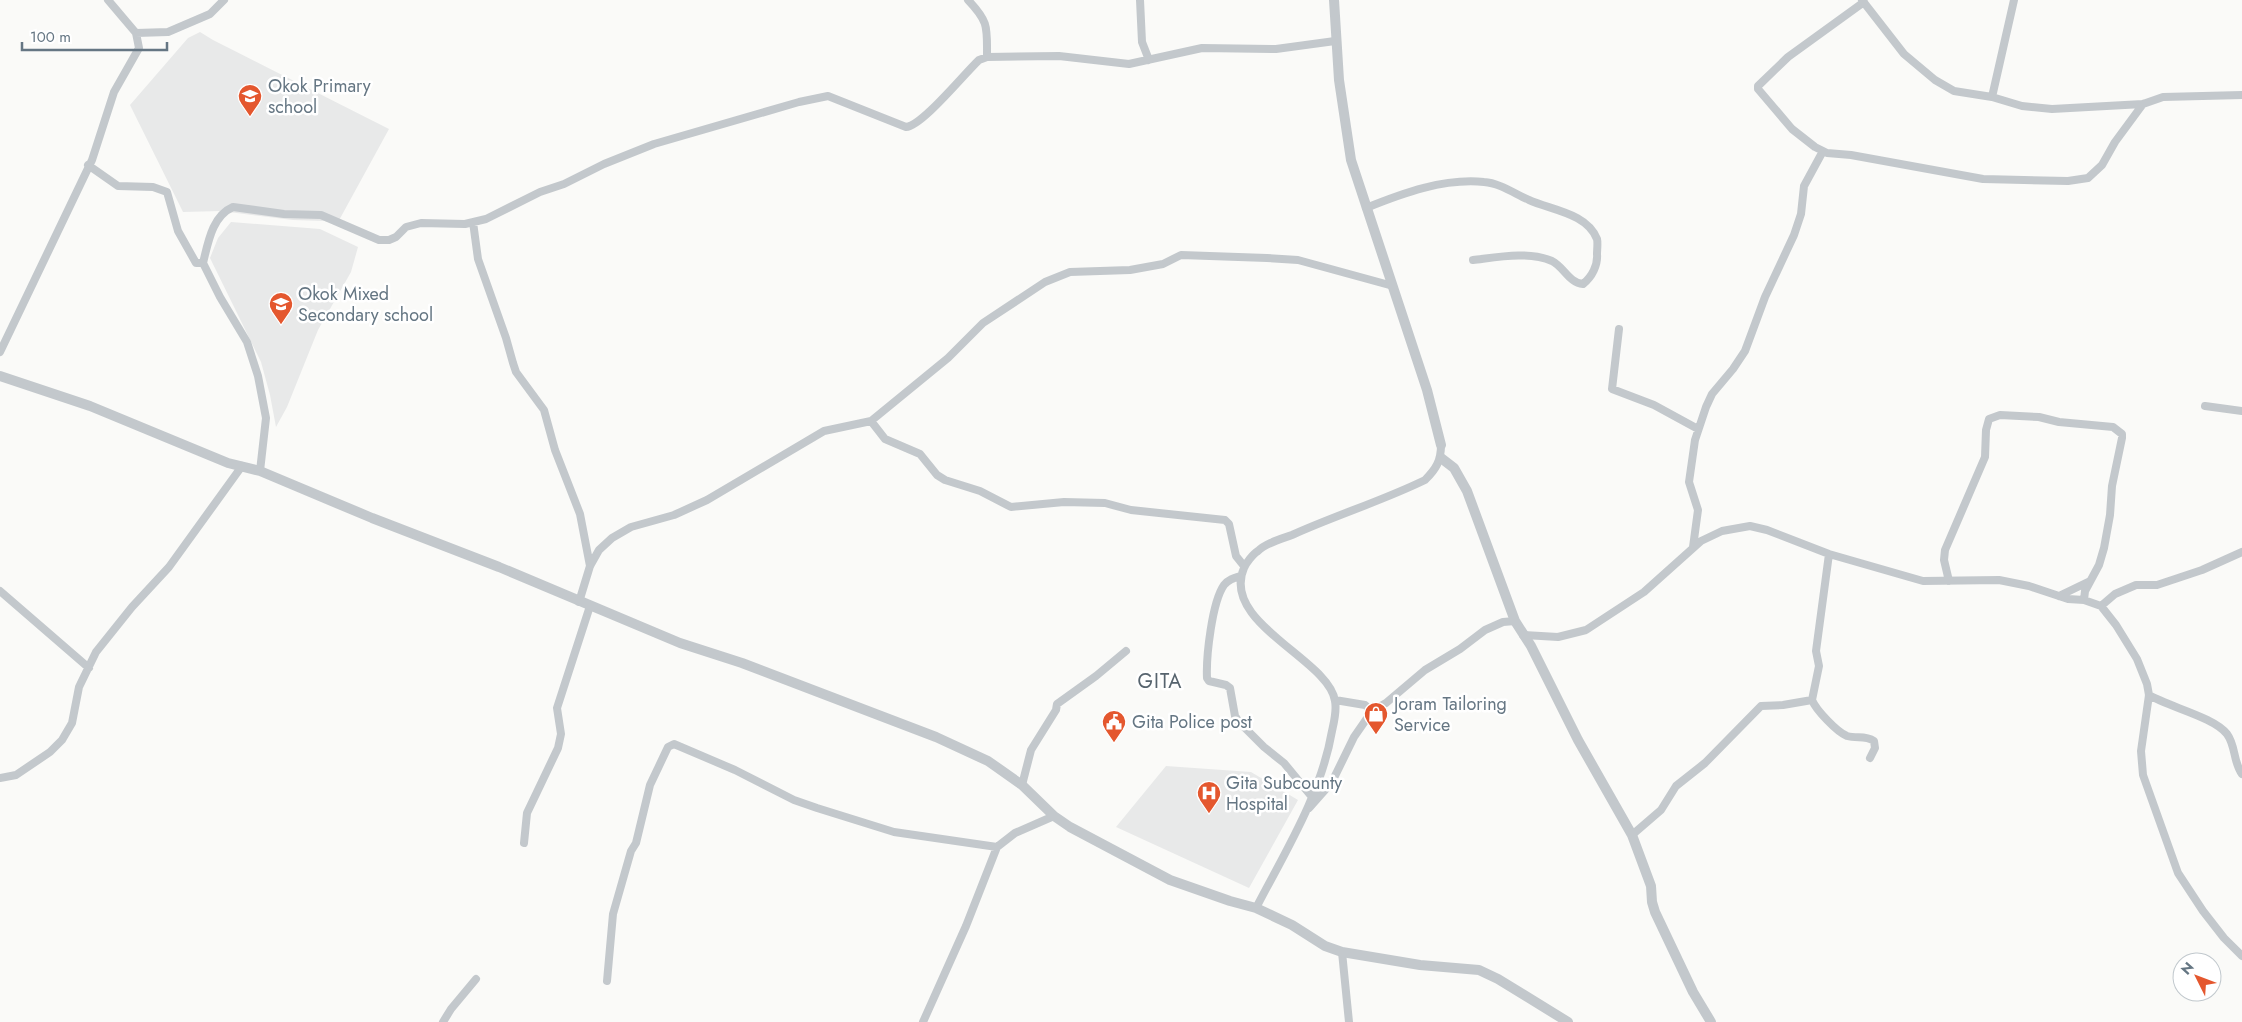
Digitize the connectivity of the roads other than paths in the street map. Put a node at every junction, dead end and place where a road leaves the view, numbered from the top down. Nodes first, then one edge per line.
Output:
1 (108, 0) edge
2 (224, 0) edge
3 (968, 0) edge
4 (1140, 0) edge
5 (1334, 0) edge
6 (2014, 0) edge
7 (1863, 1) edge
8 (136, 33) junction
9 (1335, 41) junction
10 (987, 57) junction
11 (1149, 60) junction
12 (2242, 95) edge
13 (1992, 97) junction
14 (2143, 104) junction
15 (1823, 151) junction
16 (88, 165) junction
17 (1366, 208) junction
18 (474, 222) junction
19 (1473, 260) dead end
20 (203, 264) junction
21 (1393, 286) junction
22 (1619, 329) dead end
23 (0, 352) edge
24 (0, 376) edge
25 (2205, 406) dead end
26 (2242, 411) edge
27 (871, 421) junction
28 (1698, 429) junction
29 (1441, 445) joint
30 (1441, 458) junction
31 (242, 466) junction
32 (260, 471) junction
33 (1693, 547) junction
34 (2242, 552) edge
35 (1829, 554) junction
36 (590, 566) junction
37 (1244, 566) junction
38 (1241, 576) junction
39 (1950, 581) junction
40 (2088, 582) junction
41 (0, 591) edge
42 (2059, 596) junction
43 (2084, 600) junction
44 (579, 602) junction
45 (590, 606) junction
46 (2101, 606) junction
47 (1515, 621) junction
48 (1523, 635) junction
49 (1126, 651) dead end
50 (89, 668) junction
51 (2150, 695) junction
52 (1335, 700) junction
53 (1812, 700) junction
54 (1372, 711) junction
55 (1870, 758) dead end
56 (2242, 774) edge
57 (0, 778) edge
58 (1022, 785) junction
59 (1312, 797) junction
60 (1304, 813) junction
61 (1054, 816) junction
62 (1632, 835) junction
63 (524, 843) dead end
64 (997, 847) junction
65 (1256, 908) junction
66 (1342, 952) junction
67 (2242, 956) edge
68 (476, 978) dead end
69 (607, 981) dead end
70 (1563, 1021) edge
71 (443, 1022) edge
72 (923, 1022) edge
73 (1349, 1022) edge
74 (1711, 1022) edge

1 - 8 street
2 - 8 street
3 - 10 street
4 - 11 street
5 - 9 street
6 - 13 street
7 - 13 street
7 - 15 street
8 - 16 street
9 - 11 street
9 - 17 street
10 - 11 street
10 - 18 street
12 - 14 street
13 - 14 street
14 - 15 street
15 - 28 street
16 - 20 street
16 - 23 street
17 - 19 street
17 - 21 street
18 - 20 street
18 - 36 street
20 - 32 street
21 - 27 street
21 - 29 street
22 - 28 street
24 - 31 street
25 - 26 street
27 - 36 street
27 - 37 street
28 - 33 street
29 - 30 street
30 - 37 street
30 - 47 street
31 - 32 street
31 - 50 street
32 - 44 street
33 - 35 street
33 - 48 street
34 - 46 street
35 - 39 street
35 - 53 street
36 - 44 street
37 - 38 street
38 - 52 street
38 - 59 street
39 - 40 street
39 - 42 street
40 - 42 street
40 - 43 street
41 - 50 street
42 - 43 street
43 - 46 street
44 - 45 street
45 - 58 street
45 - 63 street
46 - 51 street
47 - 48 street
47 - 54 street
48 - 62 street
49 - 58 street
50 - 57 street
51 - 56 street
51 - 67 street
52 - 54 street
52 - 59 street
53 - 55 street
53 - 62 street
54 - 60 street
58 - 61 street
59 - 60 street
60 - 65 street
61 - 64 street
61 - 65 street
62 - 74 street
64 - 69 street
64 - 72 street
65 - 66 street
66 - 70 street
66 - 73 street
68 - 71 street

